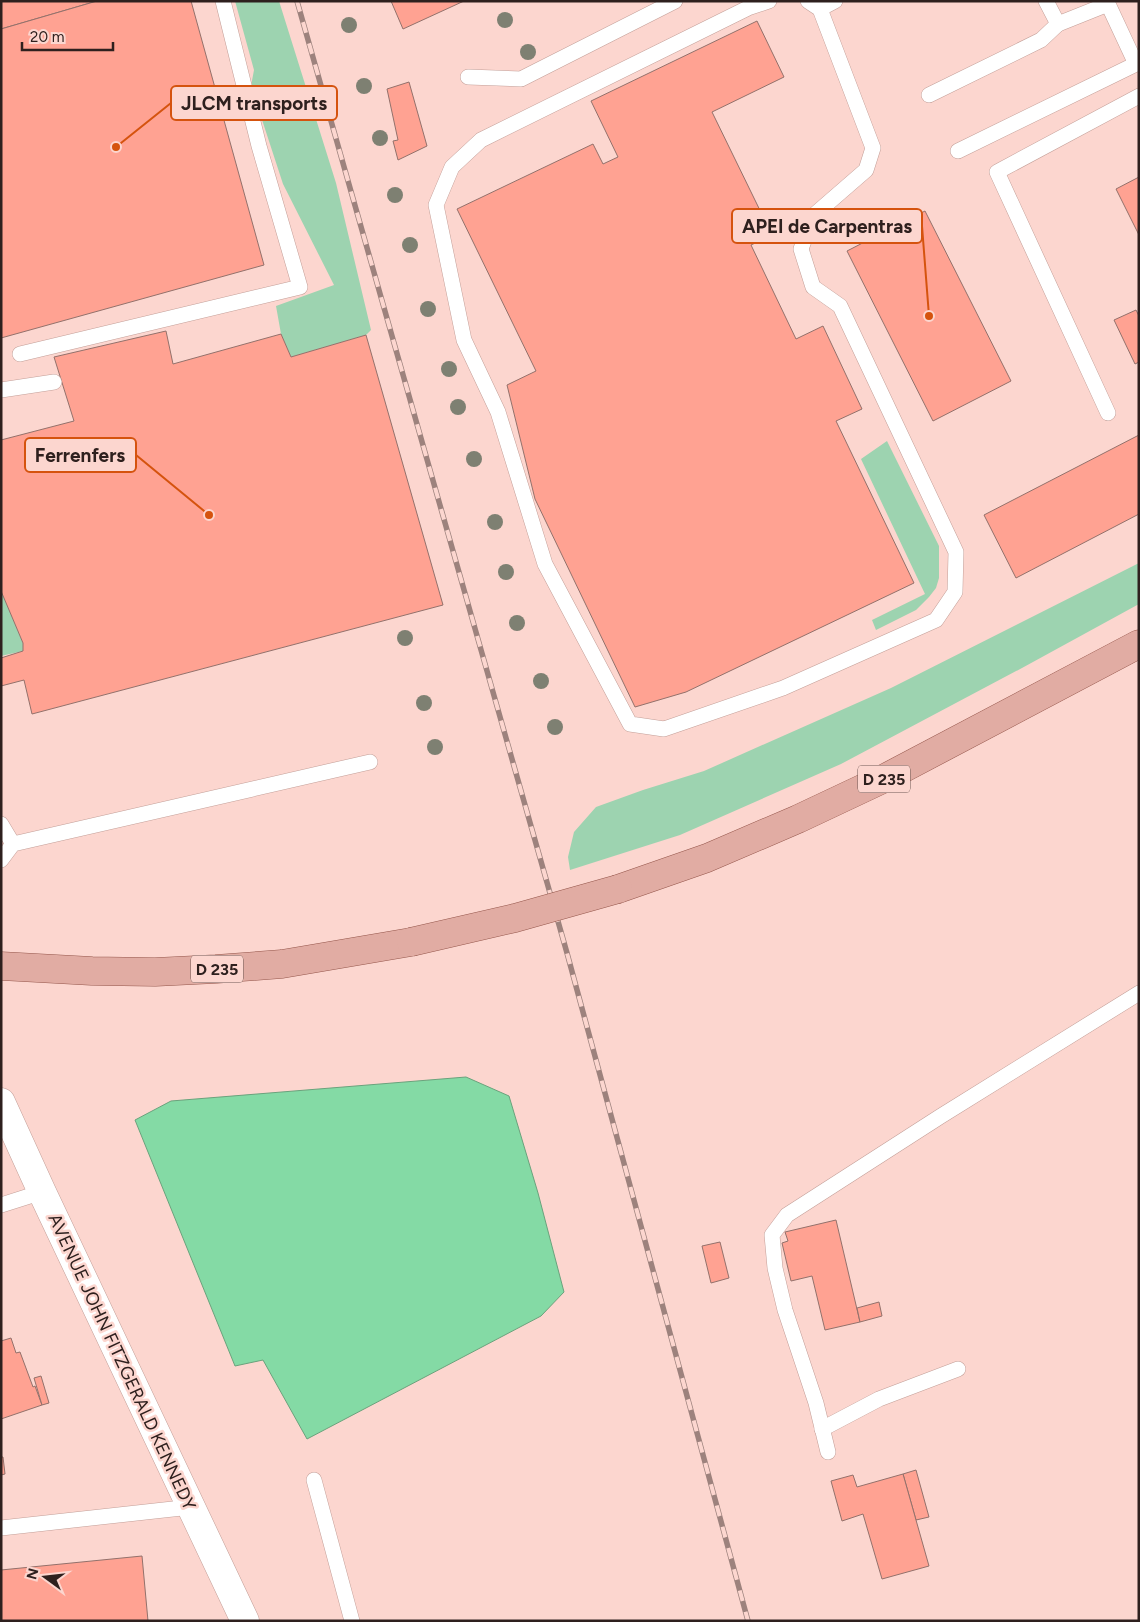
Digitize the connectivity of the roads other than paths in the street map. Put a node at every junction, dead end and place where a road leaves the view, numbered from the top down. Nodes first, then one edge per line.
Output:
1 (223, 1) edge
2 (675, 1) edge
3 (770, 1) edge
4 (835, 1) edge
5 (1046, 1) edge
6 (1110, 2) edge
7 (814, 5) edge
8 (1058, 24) junction
9 (468, 77) dead end
10 (929, 95) dead end
11 (1139, 96) edge
12 (958, 151) dead end
13 (20, 354) dead end
14 (54, 382) dead end
15 (1, 390) edge
16 (1108, 413) dead end
17 (1139, 644) edge
18 (370, 762) dead end
19 (1, 824) edge
20 (12, 844) junction
21 (1, 860) edge
22 (11, 967) edge
23 (1139, 994) edge
24 (1, 1102) edge
25 (42, 1192) junction
26 (1, 1205) edge
27 (958, 1369) dead end
28 (822, 1429) junction
29 (828, 1452) dead end
30 (314, 1480) dead end
31 (191, 1508) junction
32 (1, 1528) edge
33 (245, 1621) edge
34 (352, 1621) edge

1 - 13 lane
2 - 9 lane
3 - 7 lane
4 - 7 lane
5 - 8 lane
6 - 8 lane
6 - 12 lane
8 - 10 lane
11 - 16 lane
14 - 15 lane
17 - 22 main road, D 235, bridge
18 - 20 lane
19 - 20 lane
20 - 21 lane
23 - 28 lane
24 - 25 street, AVENUE JOHN FITZGERALD KENNEDY
25 - 26 lane
25 - 31 street, AVENUE JOHN FITZGERALD KENNEDY
27 - 28 lane
28 - 29 lane
30 - 34 lane
31 - 32 lane
31 - 33 street, AVENUE JOHN FITZGERALD KENNEDY

